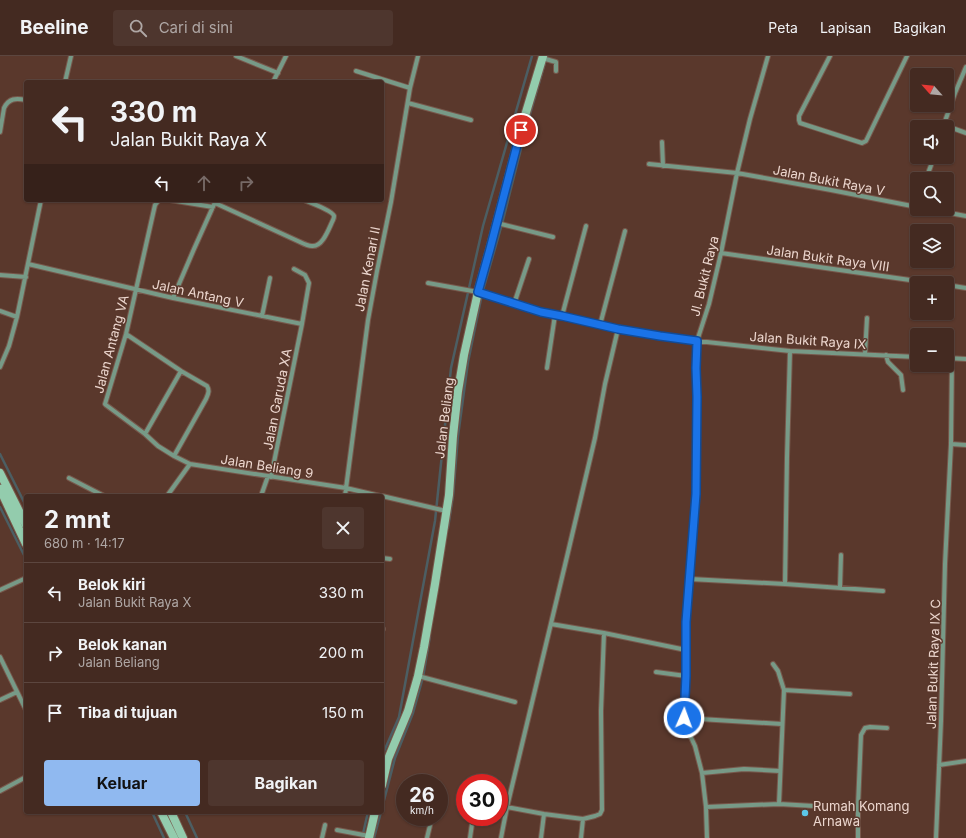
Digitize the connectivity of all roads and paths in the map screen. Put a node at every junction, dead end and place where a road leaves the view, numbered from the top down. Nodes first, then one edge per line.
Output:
1 (71, 56) edge
2 (236, 56) edge
3 (286, 56) edge
4 (418, 56) edge
5 (768, 56) edge
6 (830, 56) edge
7 (907, 56) edge
8 (543, 57) edge
9 (966, 67) edge
10 (356, 71) dead end
11 (556, 71) dead end
12 (278, 73) junction
13 (65, 80) edge
14 (274, 80) edge
15 (410, 88) junction
16 (24, 100) edge
17 (408, 103) junction
18 (471, 120) dead end
19 (946, 120) edge
20 (954, 129) edge
21 (0, 132) edge
22 (966, 133) edge
23 (662, 142) dead end
24 (649, 164) dead end
25 (663, 166) junction
26 (736, 174) junction
27 (41, 202) edge
28 (158, 202) edge
29 (182, 202) edge
30 (215, 202) edge
31 (217, 202) edge
32 (308, 202) edge
33 (910, 204) edge
34 (213, 207) junction
35 (954, 214) edge
36 (966, 216) edge
37 (496, 223) junction
38 (586, 226) dead end
39 (625, 232) dead end
40 (553, 237) dead end
41 (721, 253) junction
42 (529, 259) dead end
43 (28, 264) junction
44 (294, 269) dead end
45 (0, 275) edge
46 (26, 277) junction
47 (270, 278) dead end
48 (910, 280) edge
49 (428, 283) dead end
50 (954, 286) edge
51 (966, 288) edge
52 (136, 290) junction
53 (478, 292) junction
54 (173, 298) junction
55 (514, 304) junction
56 (0, 311) edge
57 (555, 314) junction
58 (262, 316) junction
59 (562, 316) junction
60 (17, 317) junction
61 (867, 318) dead end
62 (302, 324) junction
63 (600, 325) junction
64 (618, 329) junction
65 (126, 334) junction
66 (697, 341) junction
67 (790, 351) junction
68 (865, 354) junction
69 (886, 355) junction
70 (910, 357) edge
71 (954, 358) edge
72 (966, 359) edge
73 (0, 367) edge
74 (547, 368) dead end
75 (181, 371) junction
76 (949, 372) edge
77 (903, 390) dead end
78 (105, 404) joint
79 (145, 434) junction
80 (950, 444) junction
81 (966, 445) edge
82 (174, 456) junction
83 (190, 464) junction
84 (0, 473) edge
85 (269, 476) junction
86 (69, 478) dead end
87 (346, 488) junction
88 (0, 489) edge
89 (100, 494) edge
90 (168, 494) edge
91 (262, 494) edge
92 (345, 494) edge
93 (372, 494) edge
94 (384, 497) edge
95 (446, 511) junction
96 (24, 521) edge
97 (24, 533) edge
98 (841, 555) dead end
99 (384, 558) edge
100 (390, 559) dead end
101 (24, 579) edge
102 (690, 579) junction
103 (785, 584) junction
104 (840, 588) junction
105 (0, 590) edge
106 (883, 591) dead end
107 (551, 624) junction
108 (604, 632) junction
109 (686, 650) junction
110 (0, 657) edge
111 (773, 664) dead end
112 (656, 672) dead end
113 (418, 676) junction
114 (686, 676) junction
115 (784, 690) junction
116 (17, 692) junction
117 (850, 694) dead end
118 (0, 700) edge
119 (515, 702) dead end
120 (24, 706) edge
121 (684, 718) junction
122 (782, 724) junction
123 (887, 728) dead end
124 (385, 759) edge
125 (966, 762) edge
126 (940, 765) junction
127 (780, 771) junction
128 (702, 773) junction
129 (24, 778) edge
130 (0, 790) edge
131 (508, 803) edge
132 (779, 804) junction
133 (814, 806) dead end
134 (508, 807) edge
135 (706, 807) junction
136 (162, 814) edge
137 (174, 814) edge
138 (375, 814) edge
139 (544, 814) junction
140 (583, 819) junction
141 (325, 826) dead end
142 (430, 826) edge
143 (472, 826) edge
144 (503, 826) edge
145 (337, 830) dead end
146 (178, 836) edge
147 (369, 837) edge
148 (322, 838) edge
149 (427, 838) edge
150 (470, 838) edge
151 (501, 838) edge
152 (541, 838) edge
153 (581, 838) edge
154 (707, 838) edge
155 (858, 838) edge
156 (936, 838) edge

1 - 13 street
2 - 12 street
3 - 12 street
4 - 15 street, Jalan Kenari II
5 - 26 street, Jl. Bukit Raya
6 - 7 street
8 - 11 street
8 - 37 street, Jalan Beliang
9 - 19 street
10 - 15 street
12 - 14 street
15 - 17 street, Jalan Kenari II
16 - 21 street
17 - 18 street
17 - 87 street, Jalan Kenari II
20 - 22 street
23 - 25 street
24 - 25 street, Jalan Bukit Raya V
25 - 26 street, Jalan Bukit Raya V
26 - 33 street, Jalan Bukit Raya V
26 - 41 street, Jl. Bukit Raya
27 - 43 street
28 - 52 street, Jalan Antang VA
29 - 34 street
30 - 34 street
31 - 32 street
34 - 54 street
35 - 36 street
37 - 40 street
37 - 53 street, Jalan Beliang
38 - 59 street
39 - 63 street
41 - 48 street, Jalan Bukit Raya VIII
41 - 66 street, Jl. Bukit Raya
42 - 55 street
43 - 46 street
43 - 52 street, Jalan Antang V
44 - 62 street
45 - 46 street
46 - 60 street
47 - 58 street
49 - 53 street, Jalan Bukit Raya IX
50 - 51 street
52 - 54 street, Jalan Antang V
52 - 65 street, Jalan Antang VA
53 - 55 street, Jalan Bukit Raya IX
53 - 95 street, Jalan Beliang
54 - 58 street, Jalan Antang V
55 - 57 street, Jalan Bukit Raya IX
56 - 60 street
57 - 59 street, Jalan Bukit Raya IX
57 - 74 street
58 - 62 street, Jalan Antang V
59 - 63 street, Jalan Bukit Raya IX
60 - 73 street
61 - 68 street
62 - 85 street, Jalan Garuda XA
63 - 64 street, Jalan Bukit Raya IX
64 - 66 street, Jalan Bukit Raya IX
64 - 107 street
65 - 75 street
65 - 78 street, Jalan Antang VA
66 - 67 street, Jalan Bukit Raya IX
66 - 102 street, Jl. Bukit Raya
67 - 68 street, Jalan Bukit Raya IX
67 - 103 street
68 - 69 street, Jalan Bukit Raya IX
69 - 70 street, Jalan Bukit Raya IX
69 - 77 street
71 - 72 street
75 - 79 street
75 - 82 street
76 - 80 street, Jalan Bukit Raya IX C
78 - 79 street, Jalan Beliang 9
79 - 82 street, Jalan Beliang 9
80 - 81 street
80 - 126 street, Jalan Bukit Raya IX C
82 - 83 street, Jalan Beliang 9
83 - 85 street, Jalan Beliang 9
83 - 90 street
84 - 96 street
85 - 87 street, Jalan Beliang 9
85 - 91 street, Jalan Garuda XA
86 - 89 street
87 - 92 street, Jalan Kenari II
87 - 93 street, Jalan Beliang 9
88 - 97 street
94 - 95 street, Jalan Beliang 9
95 - 113 street, Jalan Beliang
98 - 104 street
99 - 100 street
101 - 105 street
102 - 103 street
102 - 109 street, Jl. Bukit Raya
103 - 104 street
104 - 106 street
107 - 108 street
107 - 131 street
108 - 109 street
108 - 140 street
109 - 114 street, Jl. Bukit Raya
110 - 116 street
111 - 115 street
112 - 114 street
113 - 119 street
113 - 124 street, Jalan Beliang
114 - 121 street, Jl. Bukit Raya
115 - 117 street
115 - 122 street
116 - 118 street
116 - 120 street
121 - 122 street
121 - 128 street, Jl. Bukit Raya
122 - 127 street
123 - 155 street
125 - 126 street
126 - 156 street, Jalan Bukit Raya IX C
127 - 128 street
127 - 132 street
128 - 135 street, Jl. Bukit Raya
129 - 130 street
132 - 133 street
132 - 135 street
134 - 139 street
135 - 154 street, Jl. Bukit Raya
136 - 146 street
137 - 146 street
138 - 147 street
139 - 140 street
139 - 152 street
140 - 153 street
141 - 148 street
142 - 149 street
143 - 150 street
144 - 151 street
145 - 147 street

